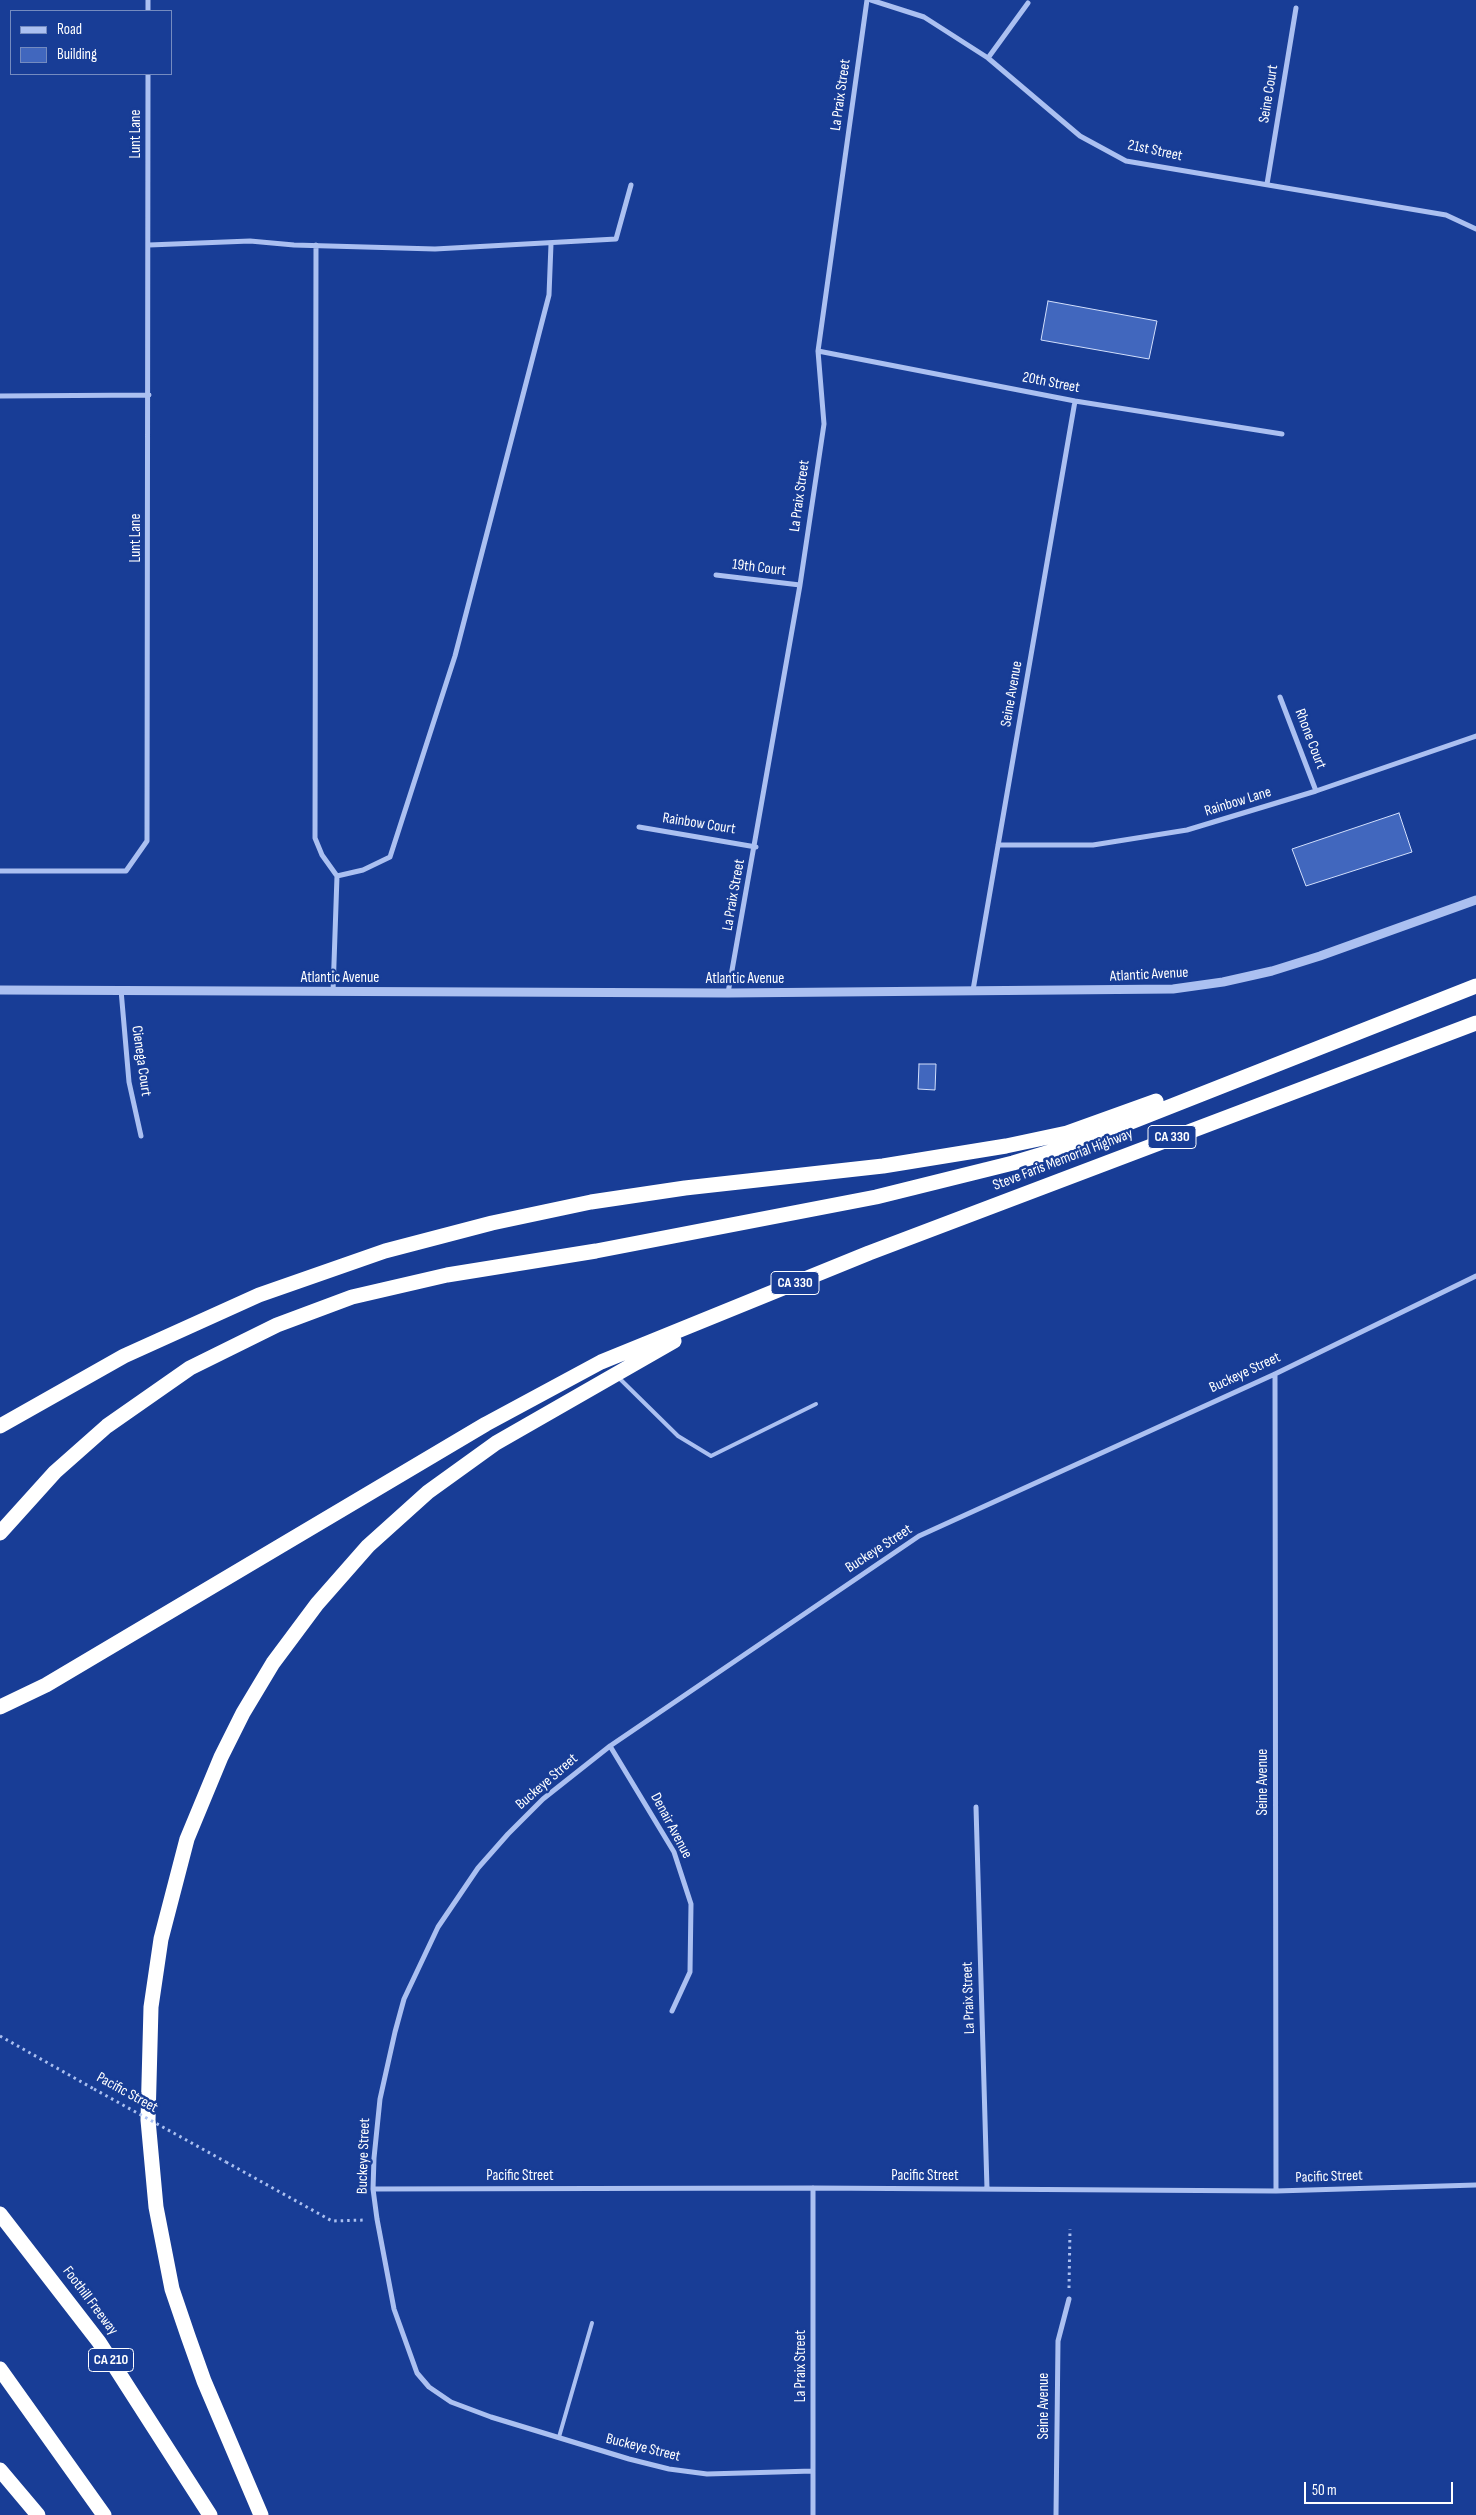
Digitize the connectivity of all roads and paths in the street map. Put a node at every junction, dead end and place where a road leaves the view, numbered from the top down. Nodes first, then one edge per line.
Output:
1 (867, 0) edge
2 (871, 0) edge
3 (1028, 3) dead end
4 (1296, 8) dead end
5 (988, 58) junction
6 (148, 75) edge
7 (1267, 184) junction
8 (631, 185) dead end
9 (1476, 230) edge
10 (551, 244) junction
11 (149, 245) junction
12 (316, 245) junction
13 (818, 351) junction
14 (149, 395) junction
15 (0, 396) edge
16 (1074, 401) junction
17 (1282, 434) dead end
18 (716, 574) dead end
19 (800, 585) junction
20 (1280, 697) dead end
21 (1476, 736) edge
22 (1316, 791) junction
23 (639, 827) dead end
24 (998, 845) junction
25 (756, 846) junction
26 (0, 871) edge
27 (338, 876) junction
28 (1476, 900) edge
29 (1476, 986) edge
30 (0, 990) edge
31 (121, 990) junction
32 (973, 990) junction
33 (333, 992) junction
34 (728, 993) junction
35 (1426, 1005) junction
36 (1476, 1023) edge
37 (141, 1136) dead end
38 (1476, 1276) edge
39 (721, 1314) junction
40 (607, 1360) junction
41 (1276, 1374) junction
42 (615, 1375) junction
43 (816, 1404) dead end
44 (0, 1426) edge
45 (0, 1533) edge
46 (0, 1707) edge
47 (610, 1746) junction
48 (976, 1806) dead end
49 (672, 2011) dead end
50 (0, 2036) edge
51 (1476, 2185) edge
52 (813, 2188) junction
53 (373, 2189) junction
54 (987, 2189) junction
55 (1276, 2191) junction
56 (0, 2214) edge
57 (350, 2220) dead end
58 (1070, 2229) dead end
59 (1069, 2299) joint
60 (592, 2323) dead end
61 (0, 2369) edge
62 (559, 2437) junction
63 (0, 2470) edge
64 (813, 2471) junction
65 (38, 2515) edge
66 (104, 2515) edge
67 (210, 2515) edge
68 (261, 2515) edge
69 (813, 2515) edge
70 (1056, 2515) edge

1 - 13 street, La Praix Street
2 - 5 street, 21st Street
3 - 5 street
4 - 7 street, Seine Court
5 - 7 street, 21st Street
6 - 11 street, Lunt Lane
7 - 9 street, 21st Street
8 - 10 street
10 - 12 street
10 - 27 street
11 - 12 street
11 - 14 street, Lunt Lane
12 - 27 street
13 - 16 street, 20th Street
13 - 19 street, La Praix Street
14 - 15 street
14 - 26 street, Lunt Lane
16 - 17 street, 20th Street
16 - 24 street, Seine Avenue
18 - 19 street, 19th Court
19 - 25 street, La Praix Street
20 - 22 street, Rhone Court
21 - 22 street, Rainbow Lane
22 - 24 street, Rainbow Lane
23 - 25 street, Rainbow Court
24 - 32 street, Seine Avenue
25 - 34 street, La Praix Street
27 - 33 street
28 - 32 street, Atlantic Avenue
29 - 35 highway
30 - 31 street, Atlantic Avenue
31 - 33 street, Atlantic Avenue
31 - 37 street, Cienega Court
32 - 34 street, Atlantic Avenue
33 - 34 street, Atlantic Avenue
35 - 44 highway
35 - 45 highway
36 - 39 highway, Steve Faris Memorial Highway / CA 330
38 - 41 street, Buckeye Street
39 - 40 highway
39 - 42 highway
40 - 42 lane
40 - 46 highway
41 - 47 street, Buckeye Street
41 - 55 street, Seine Avenue
42 - 43 lane
42 - 68 highway
47 - 49 street, Denair Avenue
47 - 53 street, Buckeye Street
48 - 54 street, La Praix Street
50 - 57 path, Pacific Street, bridge
51 - 55 street, Pacific Street
52 - 53 street, Pacific Street
52 - 54 street, Pacific Street
52 - 64 street, La Praix Street
53 - 62 street, Buckeye Street
54 - 55 street, Pacific Street
56 - 67 highway, Foothill Freeway / CA 210
58 - 59 path
59 - 70 street, Seine Avenue
60 - 62 lane
61 - 66 highway
62 - 64 street, Buckeye Street
63 - 65 highway
64 - 69 street, La Praix Street

